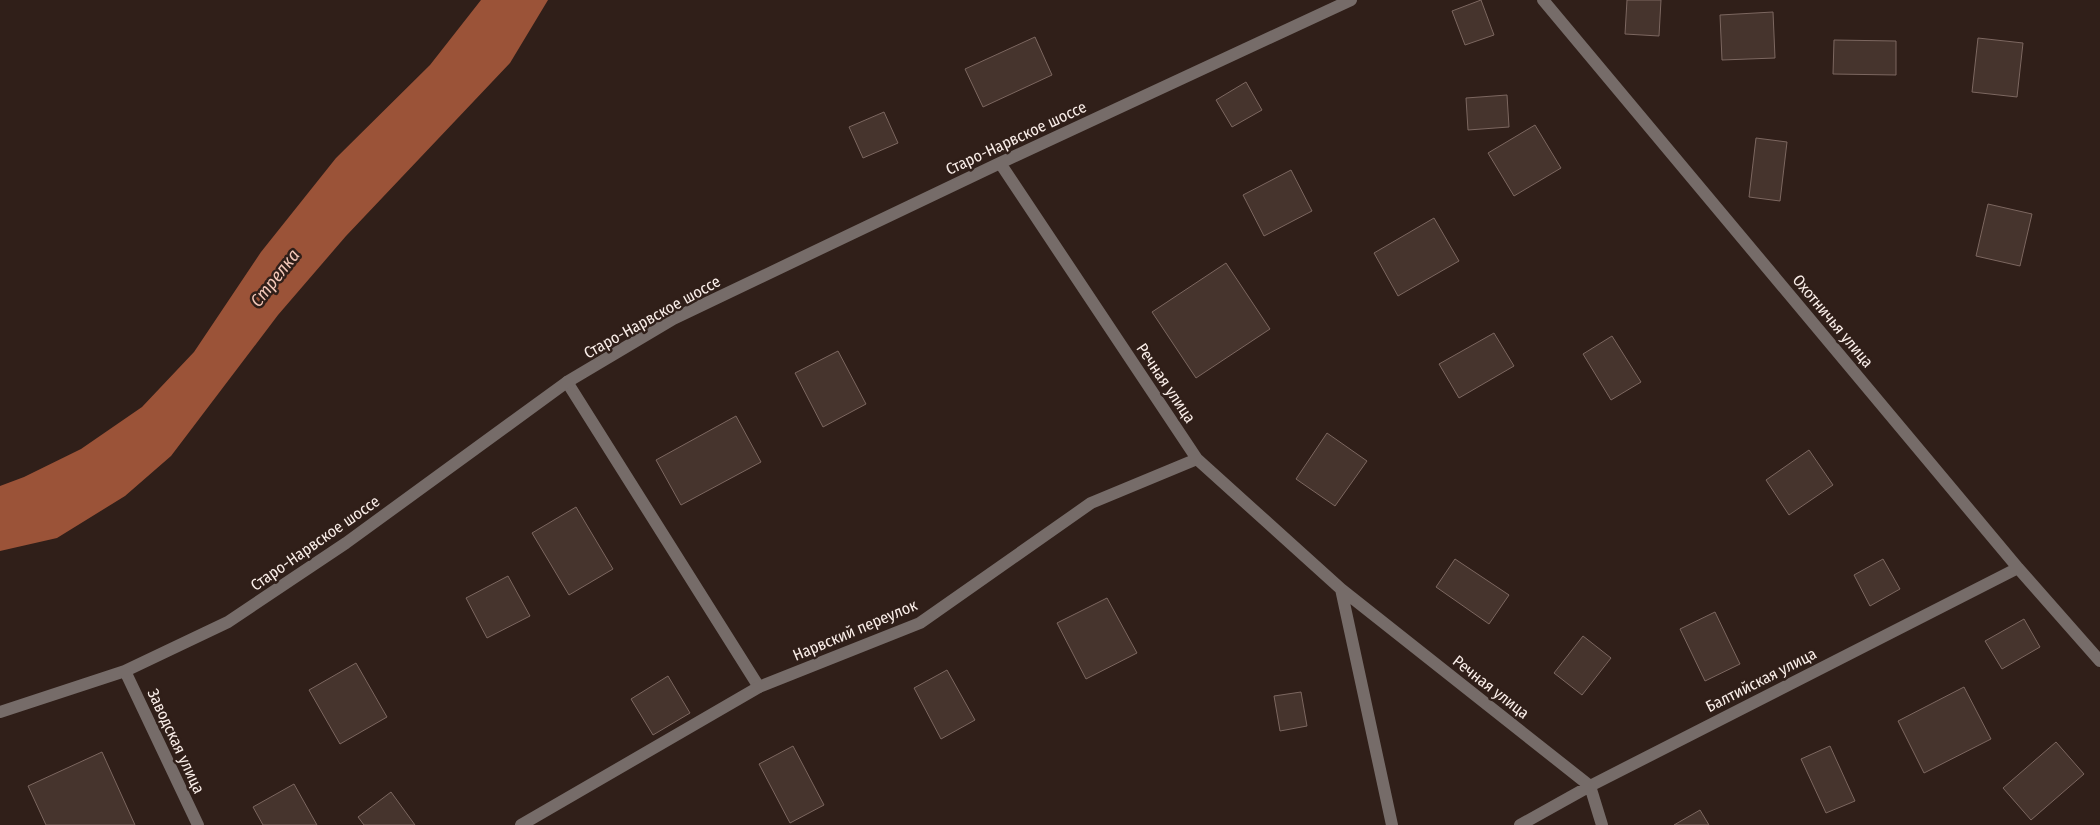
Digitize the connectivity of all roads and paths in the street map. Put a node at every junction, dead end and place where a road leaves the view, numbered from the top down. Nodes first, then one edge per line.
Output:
1 (1351, 0) edge
2 (1543, 0) edge
3 (1000, 163) junction
4 (567, 382) junction
5 (1197, 460) junction
6 (2018, 568) junction
7 (1341, 589) junction
8 (2100, 661) edge
9 (125, 671) junction
10 (759, 687) junction
11 (0, 712) edge
12 (1590, 786) junction
13 (198, 825) edge
14 (521, 825) edge
15 (1392, 825) edge
16 (1520, 825) edge
17 (1602, 825) edge

1 - 3 street, Старо-Нарвское шоссе
2 - 6 street, Охотничья улица
3 - 4 street, Старо-Нарвское шоссе
3 - 5 street, Речная улица
4 - 9 street, Старо-Нарвское шоссе
4 - 10 street
5 - 7 street, Речная улица
5 - 10 street, Нарвский переулок
6 - 8 street, Охотничья улица
6 - 12 street, Балтийская улица
7 - 12 street, Речная улица
7 - 15 street
9 - 11 street, Старо-Нарвское шоссе
9 - 13 street, Заводская улица
10 - 14 street, Нарвский переулок
12 - 16 street, Балтийская улица
12 - 17 street

